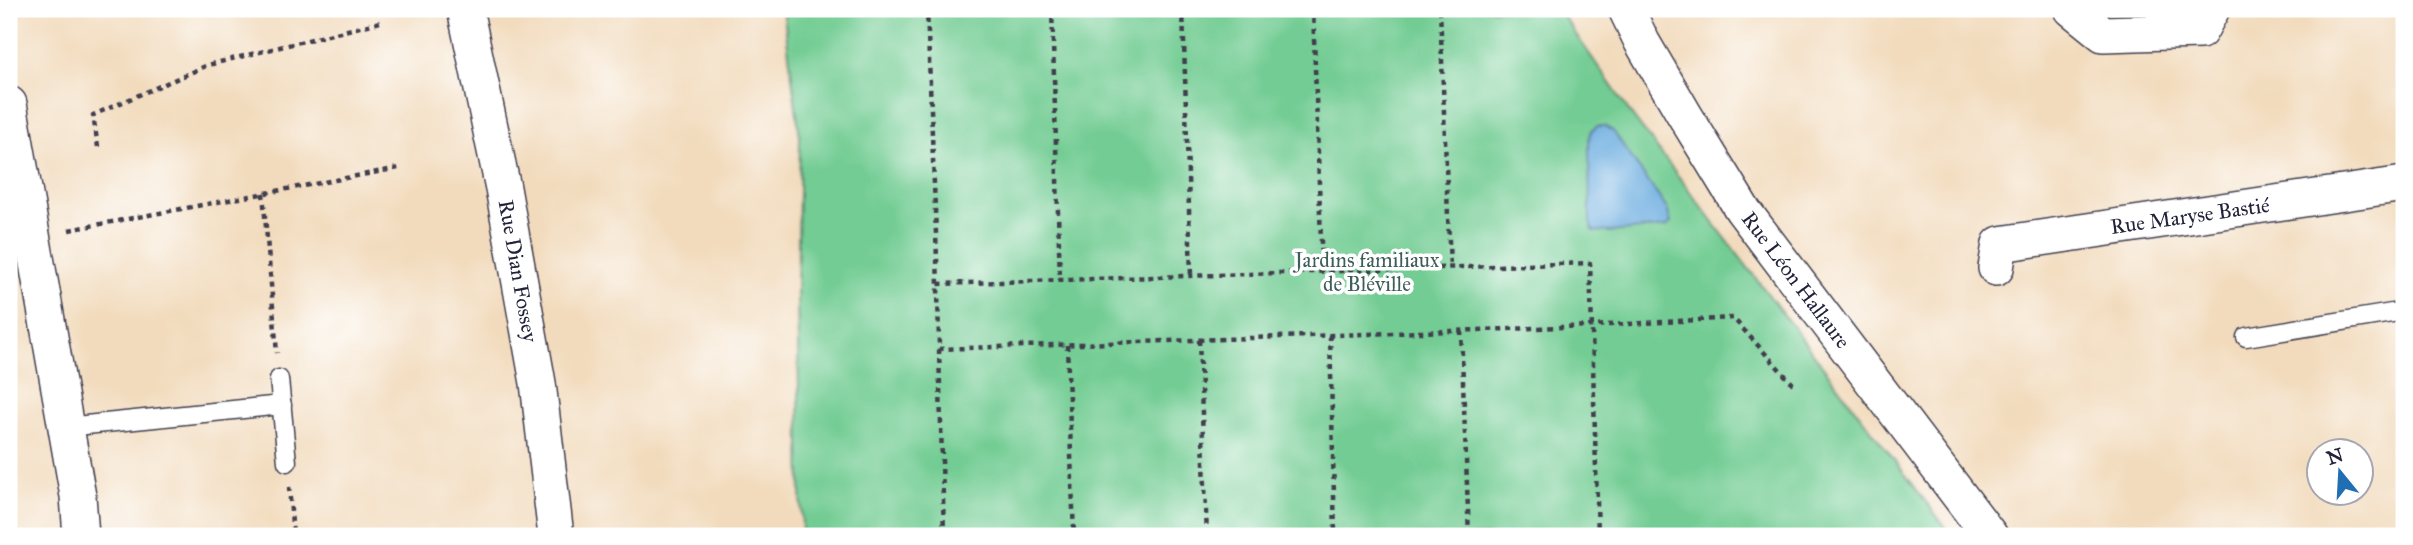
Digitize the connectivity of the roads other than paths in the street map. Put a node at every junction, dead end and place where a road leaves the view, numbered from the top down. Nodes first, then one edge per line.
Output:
1 (465, 9) edge
2 (1626, 9) edge
3 (2072, 9) edge
4 (2212, 9) edge
5 (9, 104) edge
6 (2404, 184) edge
7 (1996, 268) dead end
8 (2404, 311) edge
9 (2246, 337) dead end
10 (279, 379) road end
11 (282, 405) junction
12 (66, 427) junction
13 (287, 462) road end
14 (81, 536) edge
15 (556, 536) edge
16 (1990, 536) edge

1 - 15 street, Rue Dian Fossey
2 - 16 street, Rue Léon Hallaure
3 - 4 street
5 - 12 street
6 - 7 street, Rue Maryse Bastié
8 - 9 lane
10 - 11 lane
11 - 12 lane
11 - 13 lane
12 - 14 street

